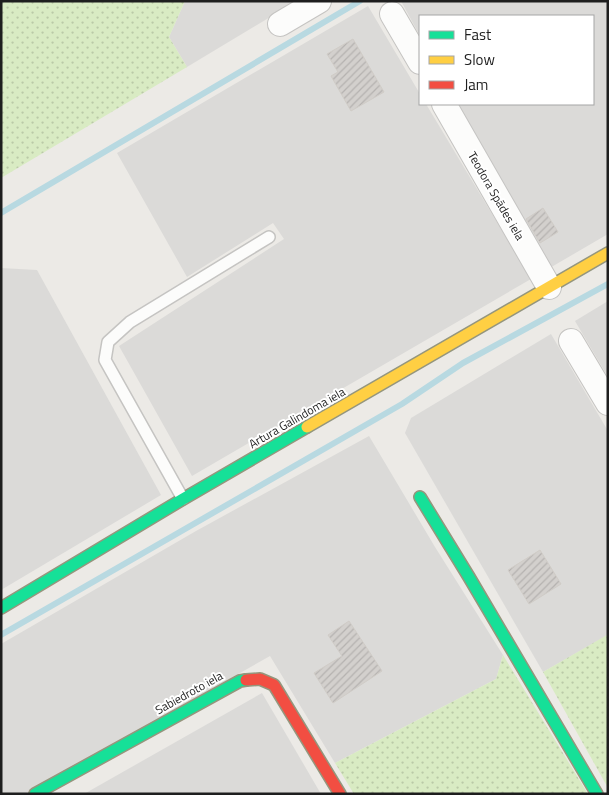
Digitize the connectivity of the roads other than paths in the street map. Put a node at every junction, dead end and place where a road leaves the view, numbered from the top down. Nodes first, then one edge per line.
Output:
1 (319, 1) edge
2 (392, 14) dead end
3 (280, 24) dead end
4 (419, 60) edge
5 (445, 105) edge
6 (269, 238) dead end
7 (608, 253) edge
8 (549, 287) junction
9 (571, 341) dead end
10 (608, 403) edge
11 (420, 497) dead end
12 (183, 500) junction
13 (1, 608) edge
14 (35, 794) edge
15 (340, 794) edge
16 (597, 794) edge

1 - 3 street
2 - 4 street
5 - 8 street, Teodora Spādes iela
6 - 12 lane
7 - 8 street, Artura Galindoma iela
8 - 12 street, Artura Galindoma iela
9 - 10 street
11 - 16 street
12 - 13 street, Artura Galindoma iela
14 - 15 street, Sabiedroto iela

